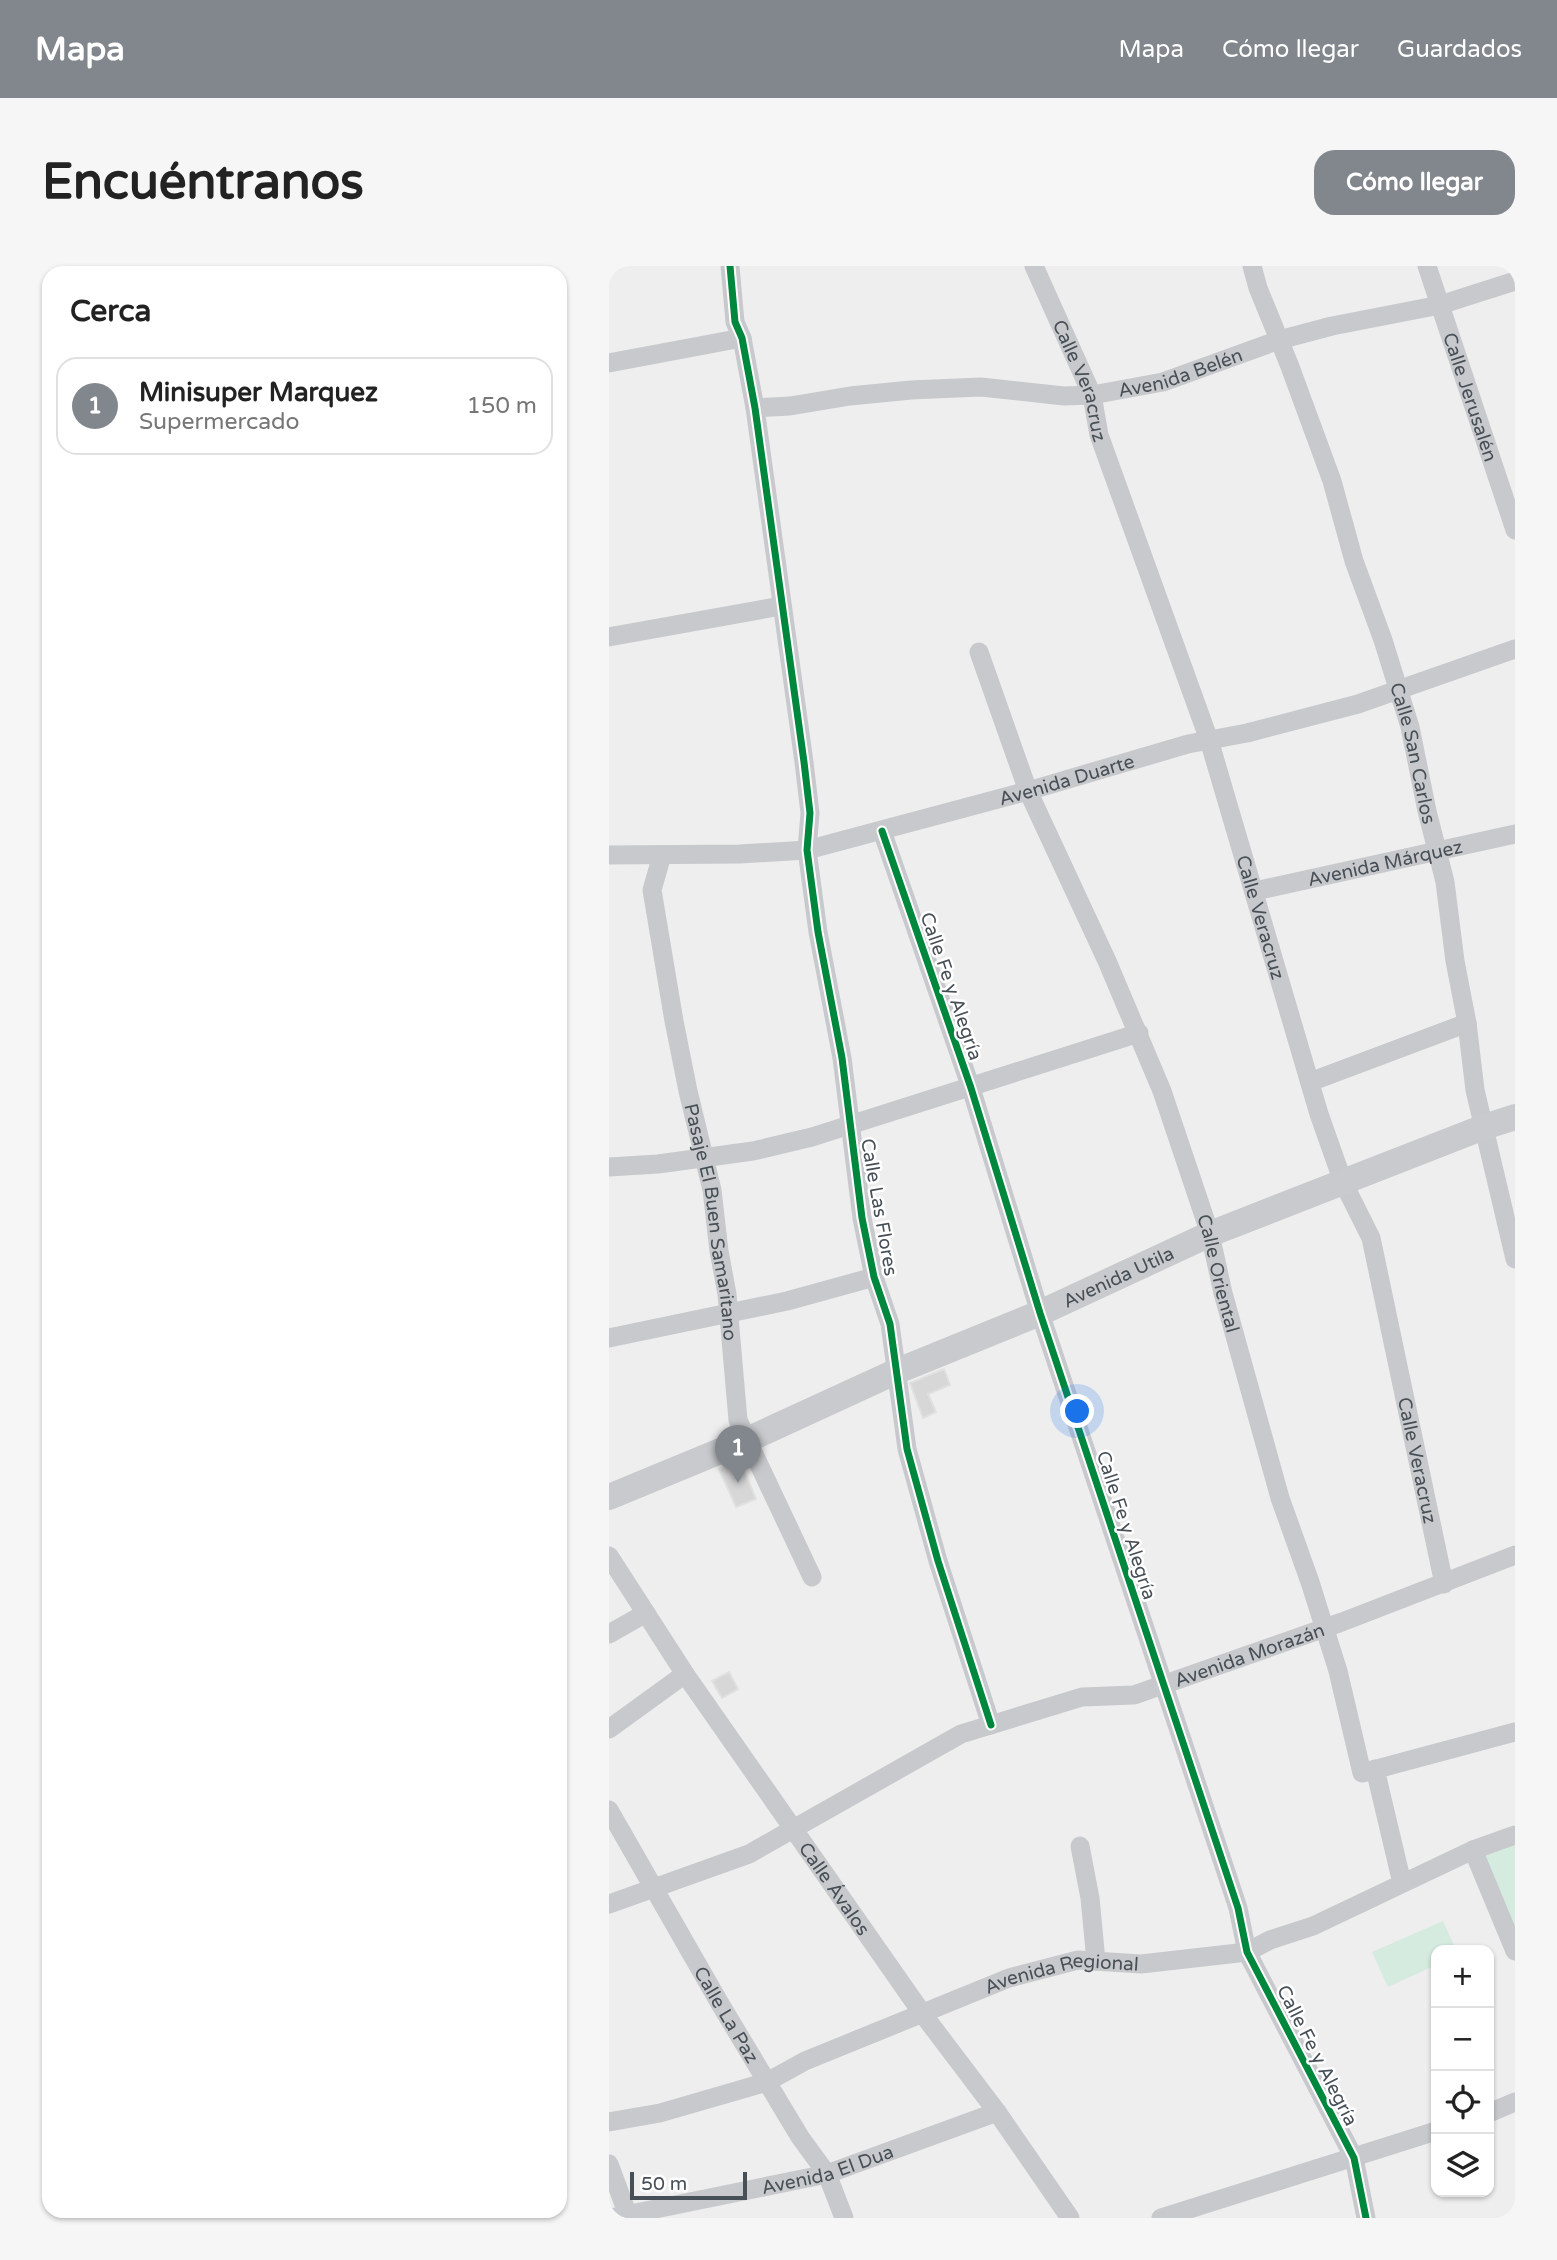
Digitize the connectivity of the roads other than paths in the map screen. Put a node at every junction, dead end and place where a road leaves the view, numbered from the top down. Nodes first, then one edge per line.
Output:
1 (730, 266) edge
2 (1034, 266) edge
3 (1252, 266) edge
4 (1427, 266) edge
5 (1515, 281) edge
6 (1440, 305) junction
7 (742, 338) junction
8 (1279, 340) junction
9 (609, 363) edge
10 (1092, 395) junction
11 (755, 408) junction
12 (1515, 530) edge
13 (781, 606) junction
14 (609, 637) edge
15 (1515, 649) edge
16 (979, 652) dead end
17 (1398, 689) junction
18 (1209, 740) junction
19 (1028, 791) junction
20 (882, 831) junction
21 (1515, 834) edge
22 (807, 850) junction
23 (1437, 853) junction
24 (609, 855) edge
25 (661, 855) junction
26 (1255, 891) junction
27 (1467, 1023) junction
28 (1139, 1033) junction
29 (1310, 1082) junction
30 (971, 1088) junction
31 (1515, 1117) edge
32 (849, 1126) junction
33 (1484, 1127) junction
34 (705, 1156) junction
35 (609, 1167) edge
36 (1343, 1182) junction
37 (1210, 1234) junction
38 (1515, 1259) edge
39 (874, 1276) junction
40 (1039, 1313) junction
41 (729, 1314) junction
42 (609, 1338) edge
43 (895, 1372) junction
44 (747, 1440) junction
45 (609, 1497) edge
46 (1515, 1555) edge
47 (609, 1556) edge
48 (812, 1577) dead end
49 (1444, 1584) junction
50 (646, 1613) junction
51 (1325, 1628) junction
52 (609, 1634) edge
53 (685, 1674) junction
54 (1164, 1685) junction
55 (991, 1725) junction
56 (609, 1729) edge
57 (1515, 1732) edge
58 (1369, 1771) junction
59 (609, 1810) edge
60 (793, 1829) junction
61 (1515, 1835) edge
62 (1080, 1846) dead end
63 (1473, 1850) junction
64 (1402, 1883) junction
65 (653, 1889) junction
66 (609, 1904) edge
67 (1515, 1951) edge
68 (1247, 1952) junction
69 (1096, 1961) junction
70 (922, 2013) junction
71 (767, 2082) junction
72 (1515, 2102) edge
73 (1494, 2111) edge
74 (997, 2112) junction
75 (609, 2122) edge
76 (1431, 2133) edge
77 (1354, 2158) junction
78 (609, 2164) edge
79 (827, 2174) junction
80 (623, 2217) edge
81 (844, 2218) edge
82 (1070, 2218) edge
83 (1161, 2218) edge
84 (1366, 2218) edge

1 - 7 street, Calle Las Flores
2 - 10 street, Calle Veracruz
3 - 8 street, Calle San Carlos
4 - 6 street, Calle Jerusalén
5 - 6 street, Avenida Belén
6 - 8 street, Avenida Belén
6 - 12 street, Calle Jerusalén
7 - 9 street
7 - 11 street, Calle Las Flores
8 - 10 street, Avenida Belén
8 - 17 street, Calle San Carlos
10 - 11 street, Avenida Belén
10 - 18 street, Calle Veracruz
11 - 13 street, Calle Las Flores
13 - 14 street
13 - 22 street, Calle Las Flores
15 - 17 street, Avenida Duarte
16 - 19 street, Calle Oriental
17 - 18 street, Avenida Duarte
17 - 23 street, Calle San Carlos
18 - 19 street, Avenida Duarte
18 - 26 street, Calle Veracruz
19 - 20 street, Avenida Duarte
19 - 28 street, Calle Oriental
20 - 22 street, Avenida Duarte
20 - 30 street, Calle Fe y Alegría
21 - 23 street, Avenida Márquez
22 - 25 street, Avenida Duarte
22 - 32 street, Calle Las Flores
23 - 26 street, Avenida Márquez
23 - 27 street, Calle San Carlos
24 - 25 street, Avenida Duarte
25 - 34 street, Pasaje El Buen Samaritano
26 - 29 street, Calle Veracruz
27 - 29 street
27 - 33 street, Calle San Carlos
28 - 30 street
28 - 37 street, Calle Oriental
29 - 36 street, Calle Veracruz
30 - 32 street
30 - 40 street, Calle Fe y Alegría
31 - 33 street, Avenida Utila
32 - 34 street
32 - 39 street, Calle Las Flores
33 - 36 street, Avenida Utila
33 - 38 street, Calle San Carlos
34 - 35 street
34 - 41 street, Pasaje El Buen Samaritano
36 - 37 street, Avenida Utila
36 - 49 street, Calle Veracruz
37 - 40 street, Avenida Utila
37 - 51 street, Calle Oriental
39 - 41 street
39 - 43 street, Calle Las Flores
40 - 43 street, Avenida Utila
40 - 54 street, Calle Fe y Alegría
41 - 42 street
41 - 44 street, Pasaje El Buen Samaritano
43 - 44 street, Avenida Utila
43 - 55 street, Calle Las Flores
44 - 45 street, Avenida Utila
44 - 48 street, Pasaje El Buen Samaritano
46 - 49 street, Avenida Morazán
47 - 50 street, Calle Ávalos
49 - 51 street, Avenida Morazán
50 - 52 street
50 - 53 street, Calle Ávalos
51 - 54 street, Avenida Morazán
51 - 58 street, Calle Oriental
53 - 56 street
53 - 60 street, Calle Ávalos
54 - 55 street, Avenida Morazán
54 - 68 street, Calle Fe y Alegría
55 - 60 street, Avenida Morazán
57 - 58 street
58 - 64 street, Calle Oriental
59 - 65 street, Calle La Paz
60 - 65 street, Avenida Morazán
60 - 70 street, Calle Ávalos
61 - 63 street, Avenida Regional
62 - 69 street
63 - 64 street, Avenida Regional
63 - 67 street
64 - 68 street, Avenida Regional
65 - 66 street, Avenida Morazán
65 - 71 street, Calle La Paz
68 - 69 street, Avenida Regional
68 - 77 street, Calle Fe y Alegría
69 - 70 street, Avenida Regional
70 - 71 street, Avenida Regional
70 - 74 street, Calle Ávalos
71 - 75 street, Avenida Regional
71 - 79 street, Calle La Paz
72 - 73 street
74 - 79 street, Avenida El Dua
74 - 82 street, Calle Ávalos
76 - 77 street
77 - 83 street
77 - 84 street, Calle Fe y Alegría
78 - 80 street
79 - 80 street, Avenida El Dua
79 - 81 street, Calle La Paz

